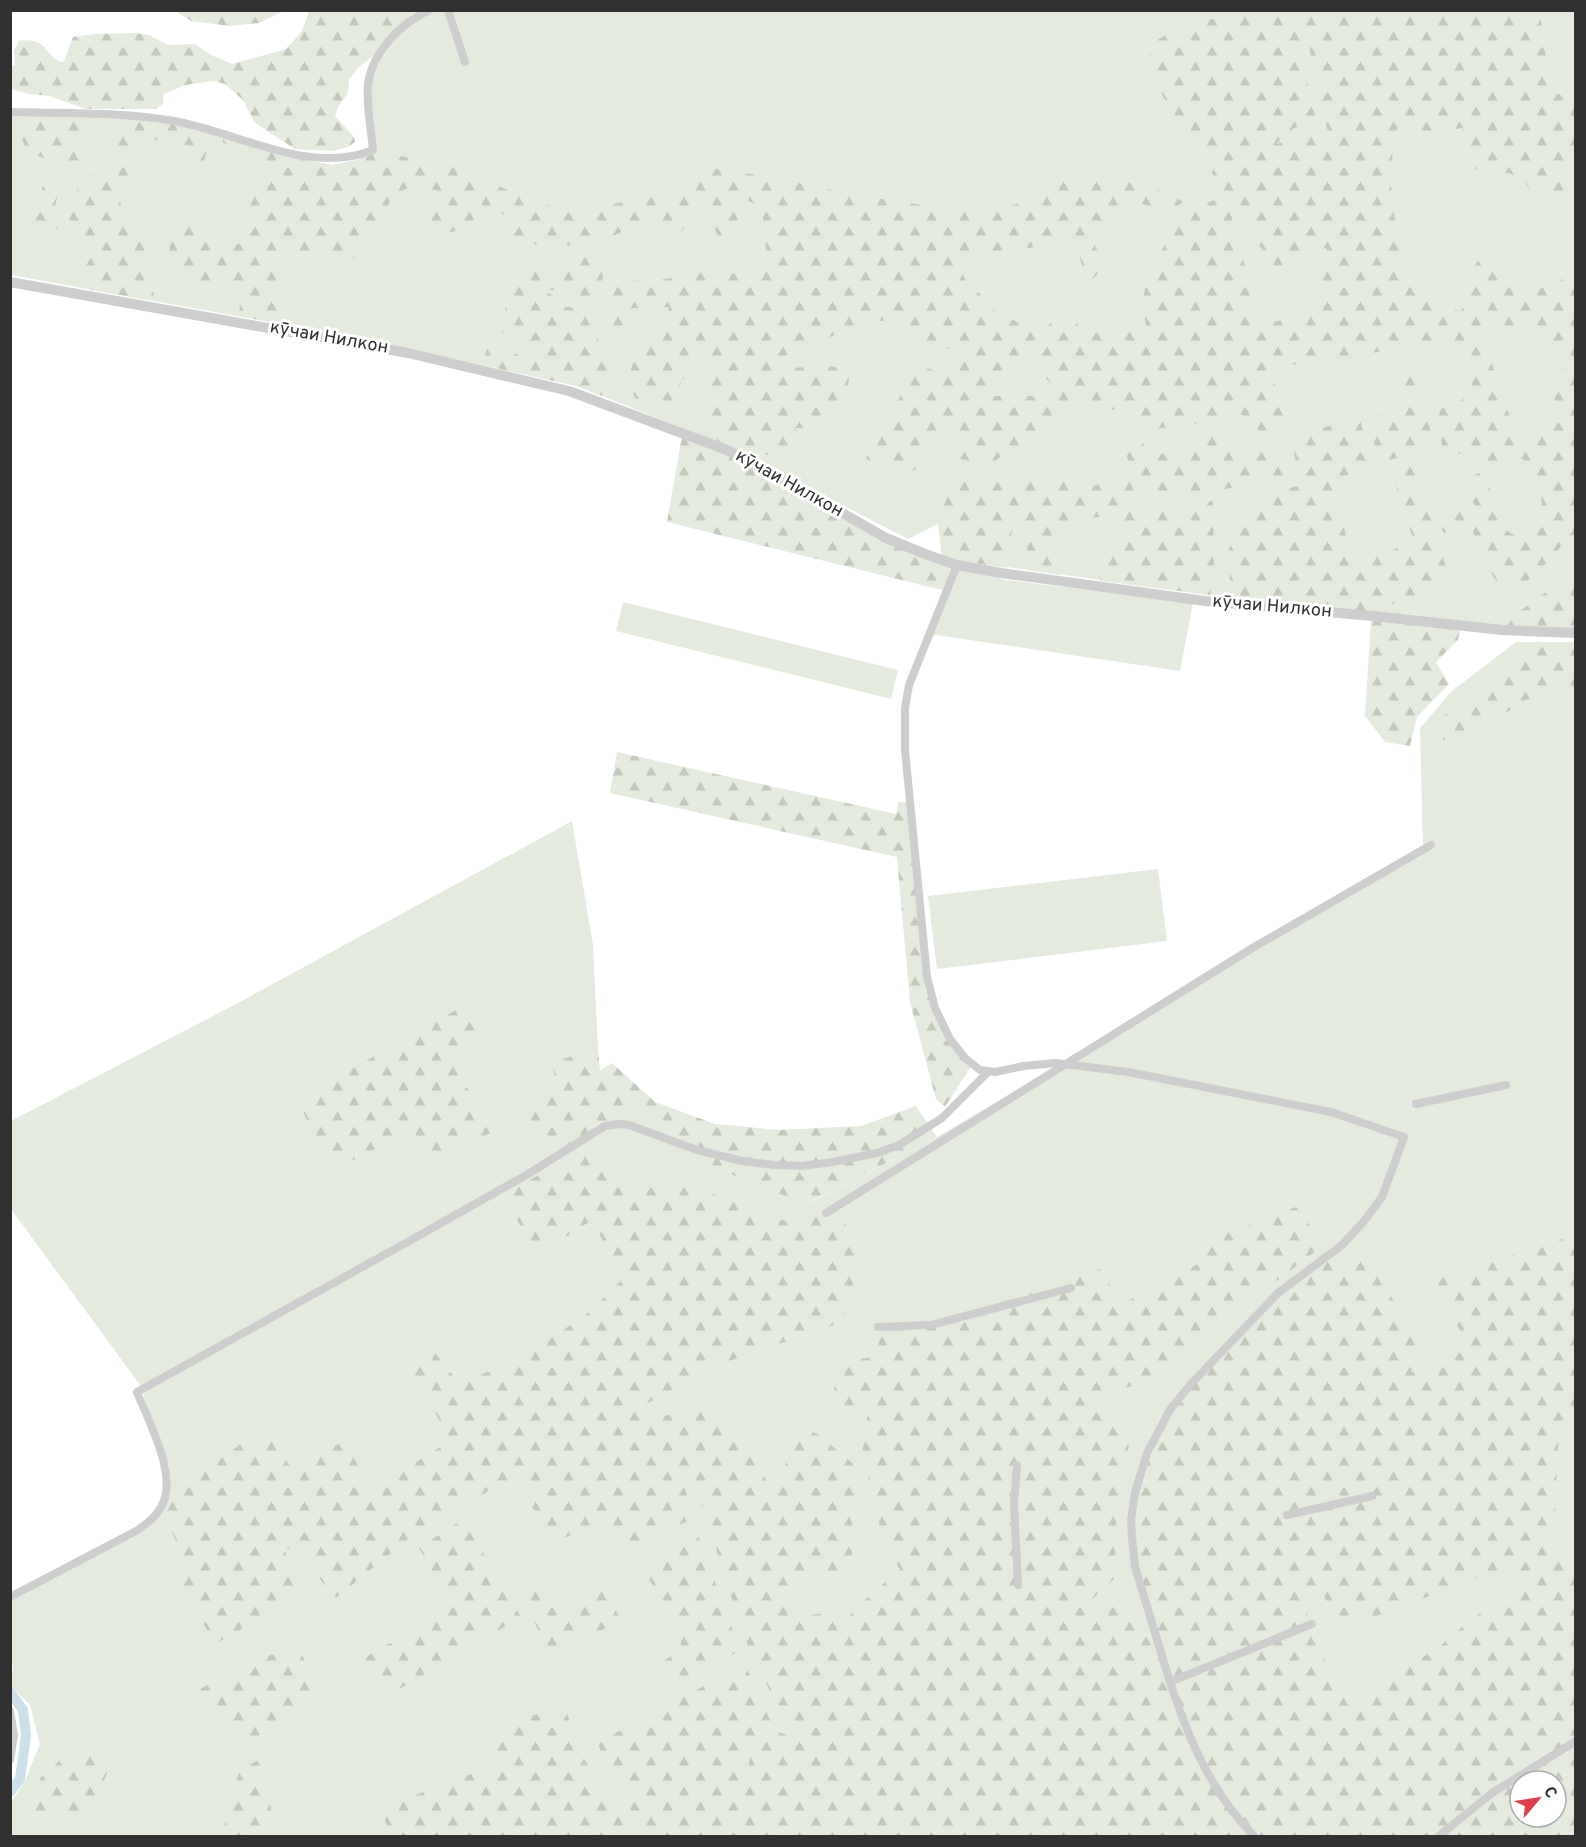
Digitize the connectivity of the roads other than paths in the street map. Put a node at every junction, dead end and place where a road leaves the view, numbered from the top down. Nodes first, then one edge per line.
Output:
1 (429, 10) edge
2 (448, 10) edge
3 (465, 62) dead end
4 (10, 112) edge
5 (10, 282) edge
6 (957, 565) junction
7 (1575, 633) edge
8 (1431, 845) dead end
9 (1066, 1064) junction
10 (988, 1072) junction
11 (1506, 1085) dead end
12 (1416, 1104) dead end
13 (826, 1213) dead end
14 (1071, 1288) dead end
15 (878, 1327) dead end
16 (1017, 1465) dead end
17 (1372, 1496) dead end
18 (1287, 1515) dead end
19 (1018, 1585) dead end
20 (10, 1597) edge
21 (1312, 1624) dead end
22 (1170, 1682) junction
23 (10, 1711) edge
24 (1575, 1741) edge
25 (10, 1760) edge
26 (1254, 1836) edge
27 (1439, 1836) edge

1 - 4 street
2 - 3 street
5 - 6 street, кӯчаи Нилкон
6 - 7 street, кӯчаи Нилкон
6 - 10 street
8 - 9 street
9 - 10 street
9 - 13 street
9 - 22 street
10 - 20 street
11 - 12 street
14 - 15 street
16 - 19 street
17 - 18 street
21 - 22 street
22 - 26 street
23 - 25 street
24 - 27 street

